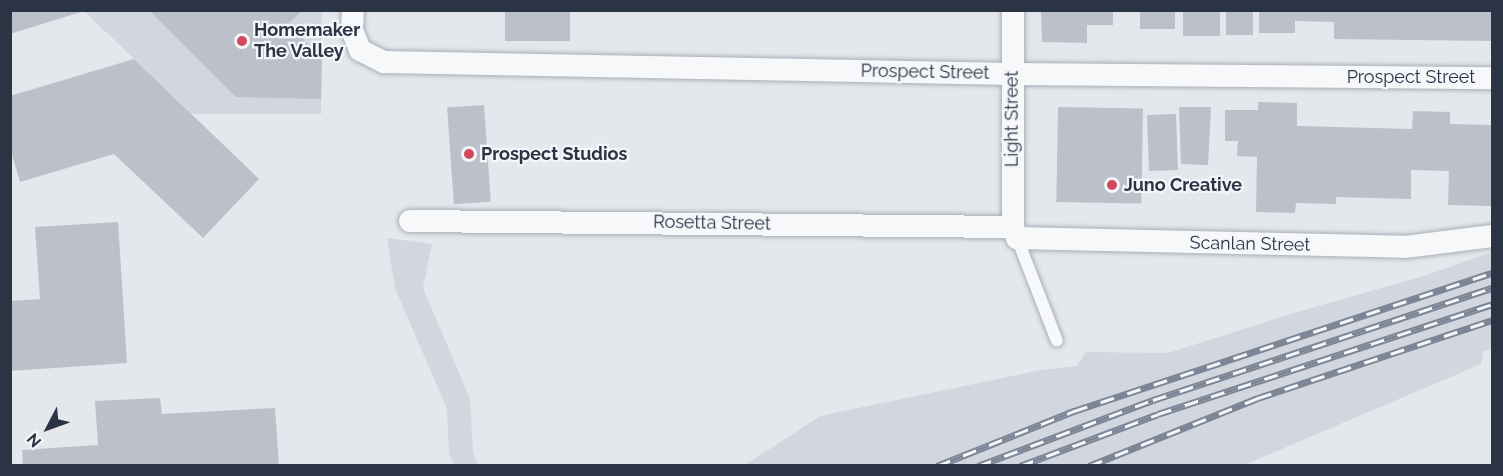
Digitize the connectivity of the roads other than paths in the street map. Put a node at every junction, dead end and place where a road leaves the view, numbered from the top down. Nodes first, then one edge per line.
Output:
1 (353, 10) edge
2 (1013, 10) edge
3 (1012, 74) junction
4 (1492, 78) edge
5 (410, 221) dead end
6 (1015, 233) junction
7 (1492, 236) edge
8 (1057, 341) dead end

1 - 3 street, Prospect Street
2 - 3 street, Light Street
3 - 4 street, Prospect Street
3 - 6 street, Light Street
5 - 6 street, Rosetta Street
6 - 7 street, Scanlan Street
6 - 8 lane

